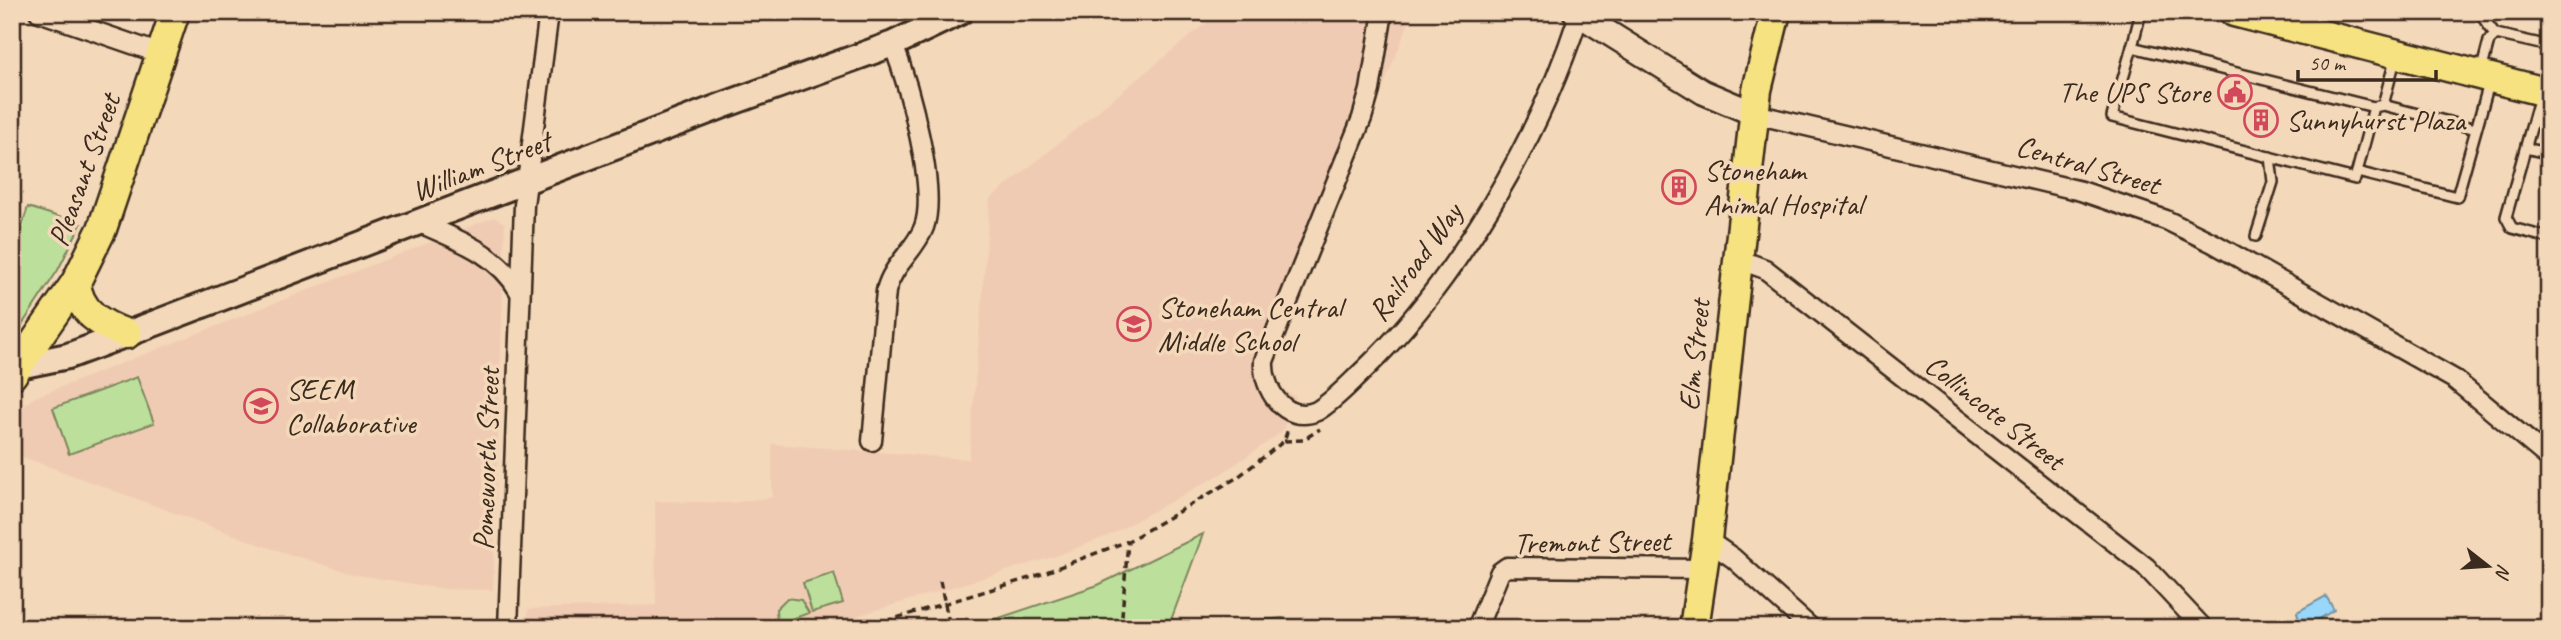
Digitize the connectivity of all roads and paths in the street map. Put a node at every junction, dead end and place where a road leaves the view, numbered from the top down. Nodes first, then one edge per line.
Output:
1 (39, 12) edge
2 (175, 12) edge
3 (549, 12) edge
4 (960, 12) edge
5 (1383, 12) edge
6 (1756, 12) edge
7 (1776, 12) edge
8 (2141, 12) edge
9 (2234, 12) edge
10 (2485, 12) edge
11 (1577, 14) edge
12 (2495, 34) junction
13 (893, 44) junction
14 (2549, 46) edge
15 (2132, 47) junction
16 (161, 54) junction
17 (2397, 54) junction
18 (2485, 77) junction
19 (2545, 92) edge
20 (1756, 102) junction
21 (2379, 106) junction
22 (2476, 129) junction
23 (2526, 148) junction
24 (2549, 154) edge
25 (2270, 157) junction
26 (2357, 172) junction
27 (526, 182) junction
28 (420, 223) junction
29 (2256, 236) dead end
30 (2549, 238) edge
31 (1738, 259) junction
32 (76, 282) junction
33 (519, 291) junction
34 (127, 334) junction
35 (15, 368) edge
36 (872, 440) dead end
37 (1283, 441) dead end
38 (2549, 458) edge
39 (1707, 540) junction
40 (1128, 541) junction
41 (1703, 569) junction
42 (940, 581) dead end
43 (508, 628) edge
44 (863, 628) edge
45 (950, 628) edge
46 (1121, 628) edge
47 (1477, 628) edge
48 (1694, 628) edge
49 (1811, 628) edge
50 (2203, 628) edge

1 - 16 street
2 - 16 main road, Pleasant Street
3 - 27 street, Pomeworth Street
4 - 13 main road, William Street
5 - 11 street, Railroad Way
6 - 20 main road, Elm Street
7 - 20 main road, Elm Street
8 - 15 lane
9 - 17 main road
10 - 12 lane
11 - 20 street, Central Street
12 - 14 lane
12 - 18 lane
13 - 27 main road, William Street
13 - 36 street
15 - 21 lane
15 - 25 lane
16 - 32 main road, Pleasant Street
17 - 18 main road
17 - 21 lane
18 - 19 main road
18 - 22 lane
19 - 23 lane
20 - 31 main road, Elm Street
20 - 38 street, Central Street
21 - 22 lane
21 - 26 lane
22 - 26 lane
23 - 24 lane
23 - 30 lane
25 - 26 lane
25 - 29 lane
27 - 28 main road, William Street
27 - 33 street, Pomeworth Street
28 - 33 street
28 - 34 main road, William Street
31 - 39 main road, Elm Street
31 - 50 street, Collincote Street
32 - 34 main road
32 - 35 main road, Pleasant Street
33 - 43 street, Pomeworth Street
34 - 35 main road, William Street
37 - 40 path
39 - 41 main road, Elm Street
39 - 49 street
40 - 44 path
40 - 46 path
41 - 47 street, Tremont Street
41 - 48 main road, Elm Street
42 - 45 path, bridge

